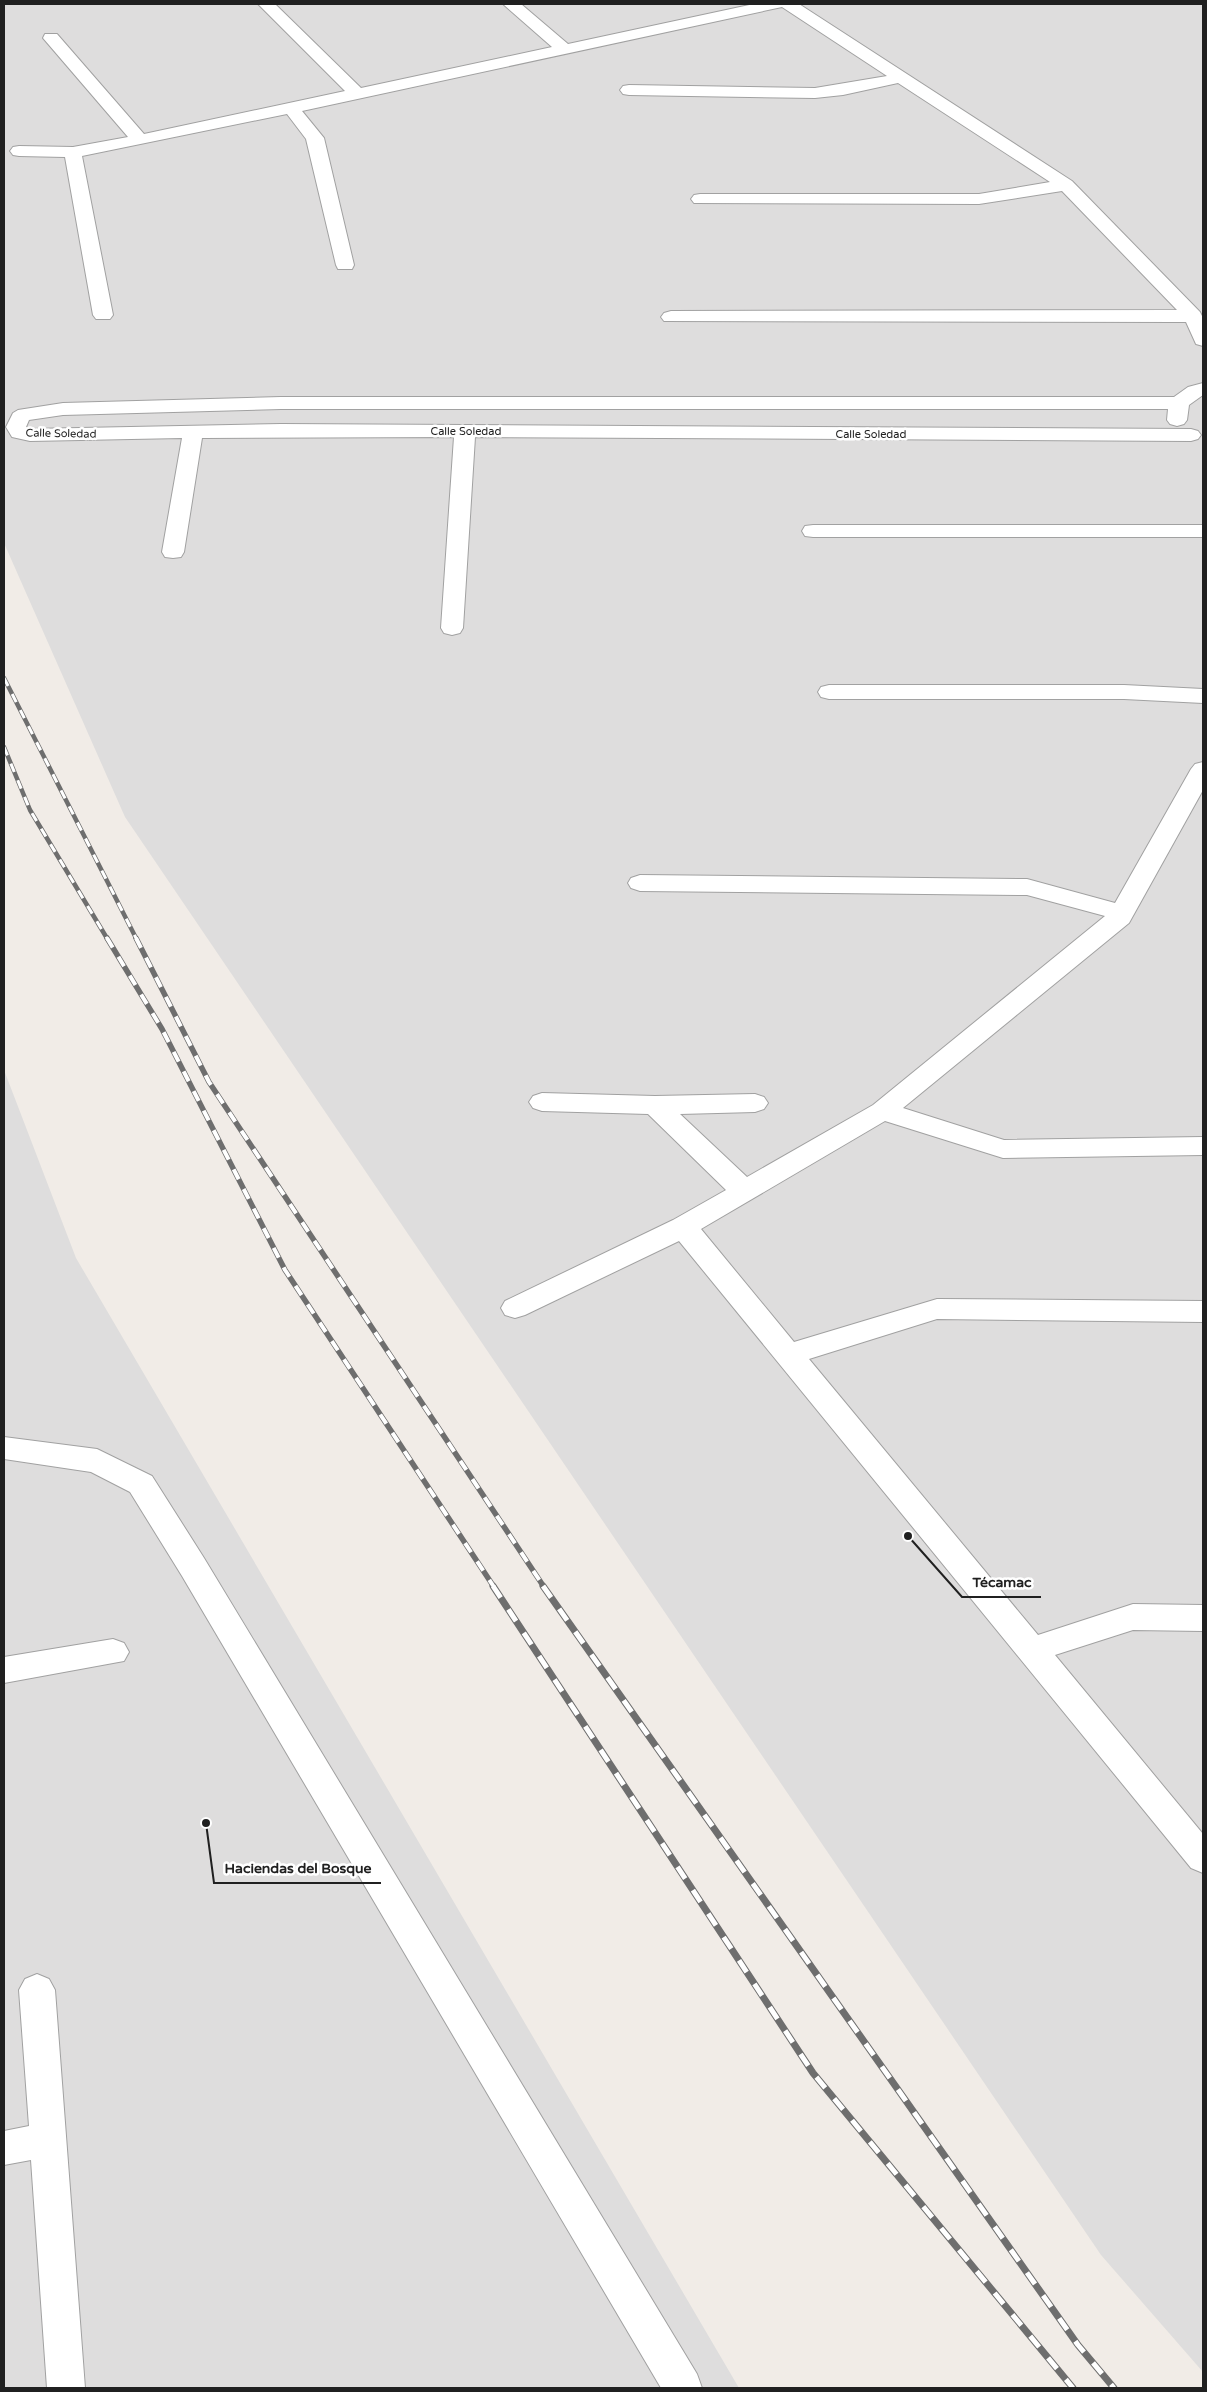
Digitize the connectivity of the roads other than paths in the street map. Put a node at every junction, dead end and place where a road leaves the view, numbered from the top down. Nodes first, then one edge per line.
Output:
1 (266, 4) edge
2 (511, 4) edge
3 (776, 4) edge
4 (788, 4) edge
5 (51, 38) dead end
6 (564, 49) junction
7 (900, 78) junction
8 (629, 90) dead end
9 (358, 94) junction
10 (291, 108) junction
11 (140, 140) junction
12 (19, 151) dead end
13 (73, 152) junction
14 (1066, 185) junction
15 (700, 199) dead end
16 (344, 265) dead end
17 (103, 315) dead end
18 (1193, 316) junction
19 (671, 317) dead end
20 (1203, 340) edge
21 (1203, 389) edge
22 (1179, 403) junction
23 (193, 432) junction
24 (465, 432) junction
25 (1197, 438) edge
26 (813, 531) dead end
27 (1203, 531) edge
28 (173, 552) dead end
29 (452, 628) dead end
30 (829, 692) dead end
31 (1203, 696) edge
32 (1203, 769) edge
33 (640, 883) dead end
34 (1122, 914) junction
35 (542, 1102) dead end
36 (755, 1103) dead end
37 (656, 1106) junction
38 (882, 1111) junction
39 (1203, 1146) edge
40 (744, 1191) junction
41 (683, 1227) junction
42 (515, 1308) dead end
43 (1203, 1311) edge
44 (788, 1355) junction
45 (4, 1448) edge
46 (1203, 1618) edge
47 (1031, 1650) junction
48 (113, 1652) dead end
49 (4, 1670) edge
50 (1203, 1858) edge
51 (37, 1990) dead end
52 (47, 2140) junction
53 (4, 2148) edge
54 (66, 2388) edge
55 (683, 2388) edge

1 - 9 street
2 - 6 street
3 - 6 street
4 - 7 street
5 - 11 street
6 - 9 street
7 - 8 street
7 - 14 street
9 - 10 street
10 - 11 street
10 - 16 street
11 - 13 street
12 - 13 street
13 - 17 street
14 - 15 street
14 - 18 street
18 - 19 street
18 - 20 street
21 - 22 street
22 - 23 street, Calle Soledad
22 - 25 street
23 - 24 street, Calle Soledad
23 - 28 street
24 - 25 street, Calle Soledad
24 - 29 street
26 - 27 street
30 - 31 street
32 - 34 street
33 - 34 street
34 - 38 street
35 - 37 street
36 - 37 street
37 - 40 street
38 - 39 street
38 - 40 street
40 - 41 street
41 - 42 street
41 - 44 street
43 - 44 street
44 - 47 street
45 - 55 street
46 - 47 street
47 - 50 street
48 - 49 street
51 - 52 street
52 - 53 street
52 - 54 street

